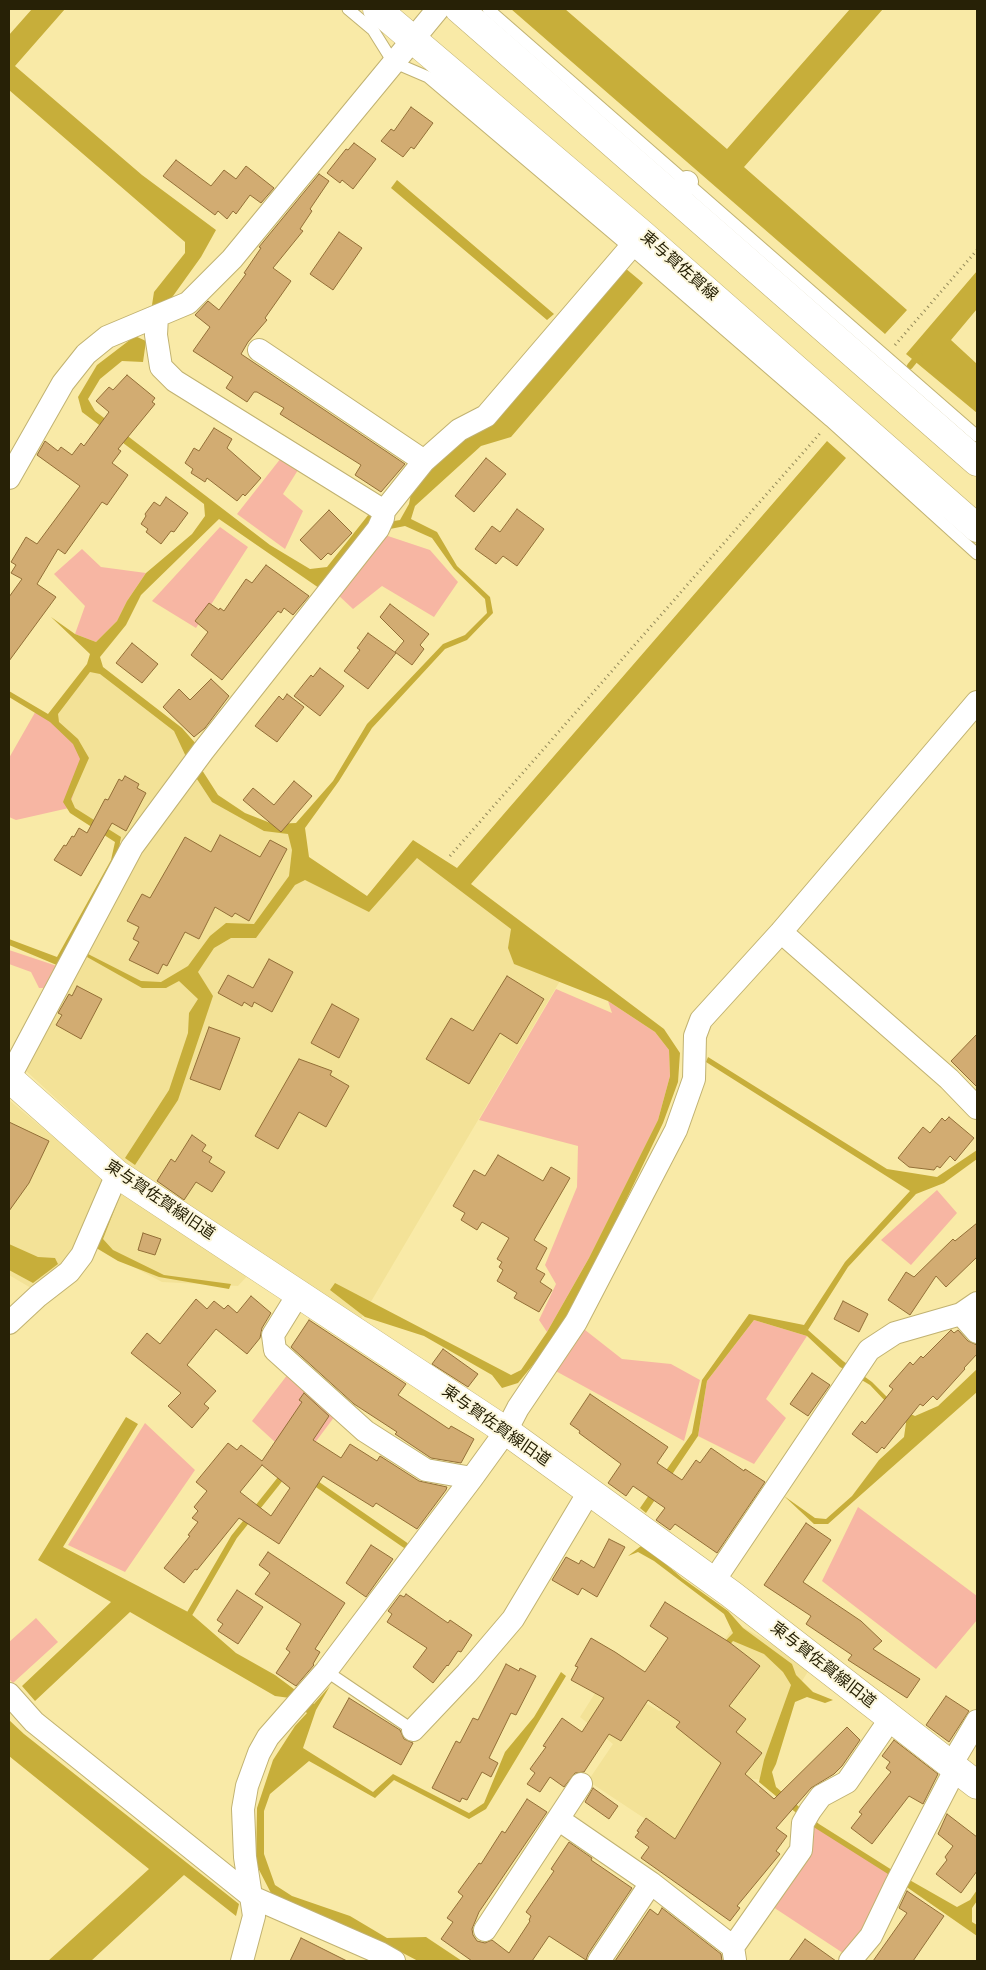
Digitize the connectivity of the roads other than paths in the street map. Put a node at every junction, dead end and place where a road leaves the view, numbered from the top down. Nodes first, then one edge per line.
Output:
1 (348, 9) edge
2 (376, 9) edge
3 (438, 9) edge
4 (459, 9) edge
5 (488, 9) edge
6 (412, 39) junction
7 (393, 62) junction
8 (681, 190) junction
9 (636, 242) junction
10 (157, 316) junction
11 (259, 350) dead end
12 (977, 436) edge
13 (424, 461) junction
14 (977, 462) edge
15 (9, 478) edge
16 (382, 519) junction
17 (977, 528) edge
18 (977, 554) edge
19 (977, 702) edge
20 (781, 932) junction
21 (9, 1078) edge
22 (977, 1108) edge
23 (117, 1174) junction
24 (299, 1293) junction
25 (969, 1309) edge
26 (9, 1323) edge
27 (977, 1332) edge
28 (506, 1431) junction
29 (472, 1478) junction
30 (589, 1492) junction
31 (713, 1582) junction
32 (326, 1671) junction
33 (9, 1694) edge
34 (891, 1718) junction
35 (977, 1721) edge
36 (413, 1730) joint
37 (954, 1767) junction
38 (581, 1784) dead end
39 (977, 1785) edge
40 (558, 1819) junction
41 (652, 1883) junction
42 (252, 1897) junction
43 (485, 1930) dead end
44 (734, 1954) edge
45 (242, 1961) edge
46 (394, 1961) edge
47 (599, 1961) edge
48 (850, 1961) edge

1 - 7 lane
2 - 6 main road, 東与賀佐賀線
3 - 6 street
4 - 8 main road
5 - 8 lane
6 - 7 street
6 - 9 main road, 東与賀佐賀線
7 - 9 lane
7 - 10 street
8 - 12 lane
8 - 14 main road
9 - 13 street
9 - 17 main road, 東与賀佐賀線
9 - 18 lane
10 - 15 street
10 - 16 street
11 - 13 street
13 - 16 street
16 - 21 street
19 - 20 street
20 - 22 street
20 - 28 street
21 - 23 main road, 東与賀佐賀線旧道
23 - 24 main road, 東与賀佐賀線旧道
23 - 26 street
24 - 28 main road, 東与賀佐賀線旧道
24 - 29 street
25 - 27 street
25 - 31 street
28 - 29 street
28 - 30 main road, 東与賀佐賀線旧道
29 - 32 street
30 - 31 main road, 東与賀佐賀線旧道
30 - 36 street
31 - 34 main road, 東与賀佐賀線旧道
32 - 36 lane
32 - 42 street
33 - 42 street
34 - 37 main road, 東与賀佐賀線旧道
34 - 44 street
35 - 37 street
37 - 39 main road, 東与賀佐賀線旧道
37 - 48 street
38 - 40 street
40 - 41 street
40 - 43 street
41 - 44 street
41 - 47 street
42 - 45 street
42 - 46 street

